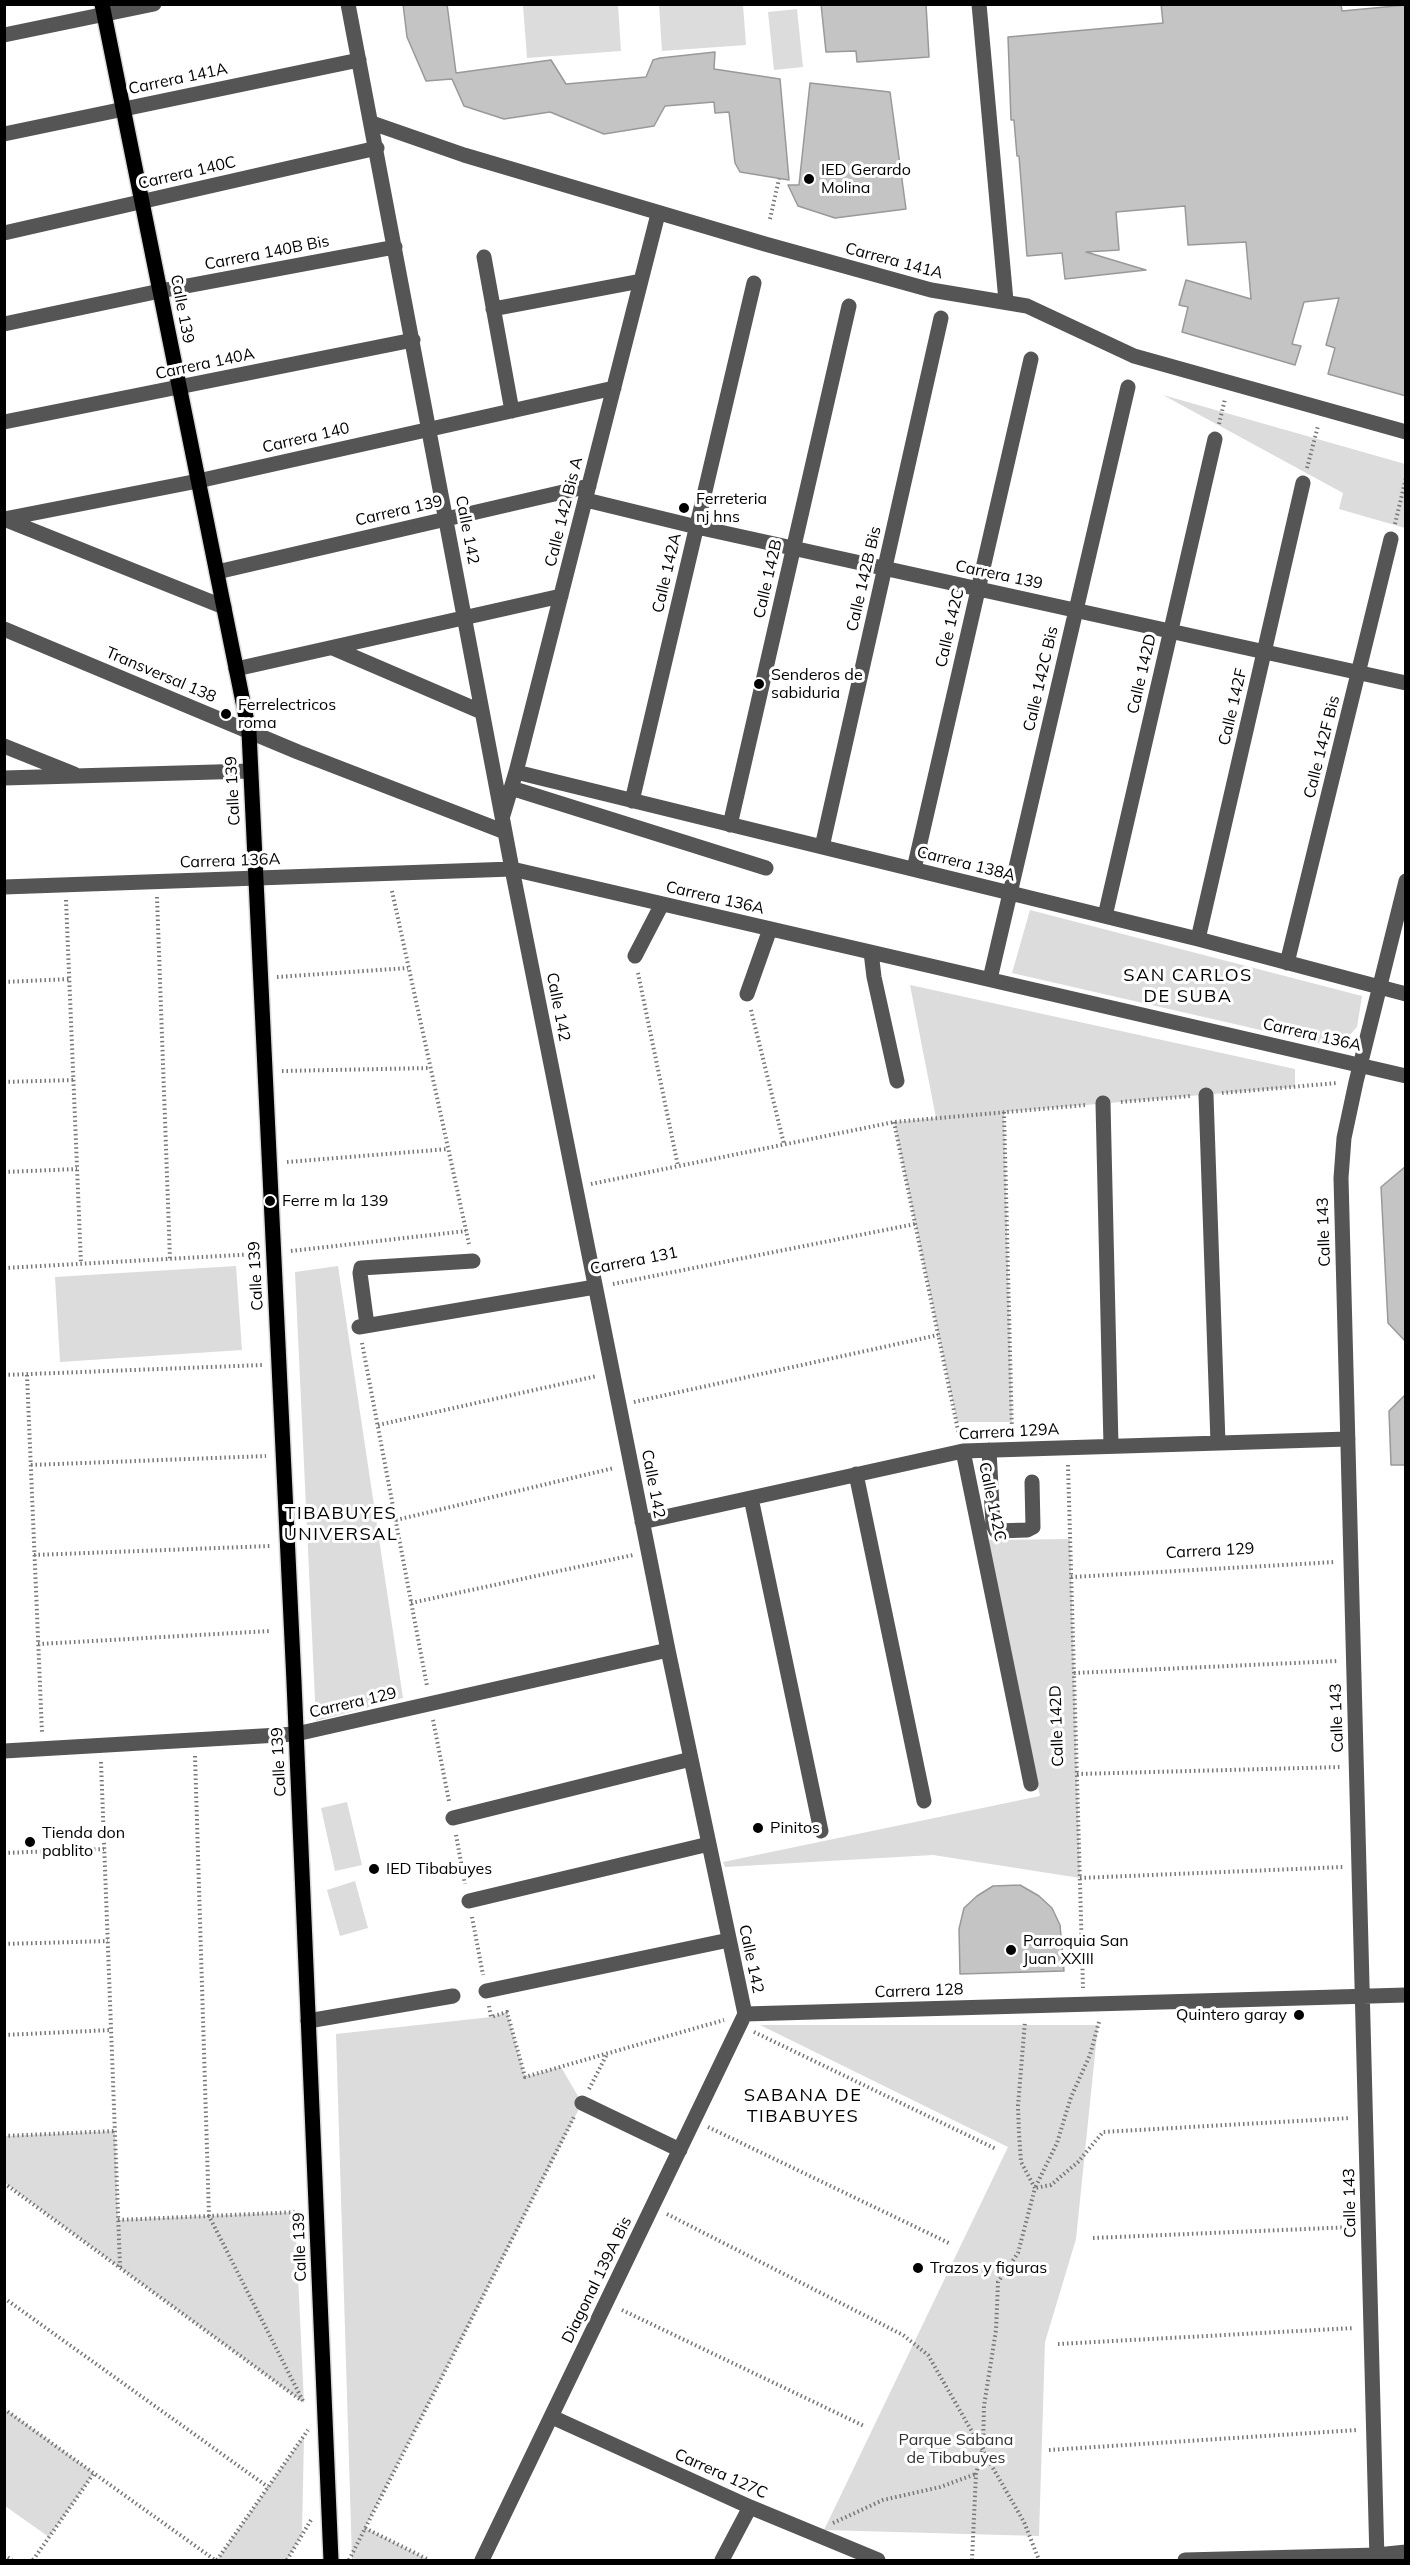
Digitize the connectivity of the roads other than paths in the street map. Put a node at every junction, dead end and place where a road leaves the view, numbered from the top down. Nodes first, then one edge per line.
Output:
1 (154, 4) edge
2 (348, 4) edge
3 (980, 4) edge
4 (103, 10) edge
5 (4, 35) edge
6 (359, 60) junction
7 (123, 109) junction
8 (372, 123) junction
9 (4, 134) edge
10 (377, 148) junction
11 (142, 202) junction
12 (658, 214) junction
13 (4, 233) edge
14 (395, 247) junction
15 (484, 257) dead end
16 (641, 281) junction
17 (754, 283) dead end
18 (160, 291) junction
19 (1006, 301) junction
20 (849, 306) dead end
21 (493, 309) junction
22 (941, 318) dead end
23 (4, 324) edge
24 (413, 340) junction
25 (1031, 359) dead end
26 (1128, 387) dead end
27 (180, 388) junction
28 (614, 388) junction
29 (512, 411) junction
30 (4, 422) edge
31 (429, 429) junction
32 (1406, 432) edge
33 (1215, 439) road end
34 (198, 481) junction
35 (1303, 483) road end
36 (587, 493) junction
37 (4, 519) edge
38 (446, 519) junction
39 (697, 527) junction
40 (1391, 539) road end
41 (794, 548) junction
42 (885, 568) junction
43 (217, 572) junction
44 (978, 589) junction
45 (561, 596) junction
46 (224, 607) junction
47 (1076, 610) junction
48 (465, 618) junction
49 (4, 629) edge
50 (1171, 631) junction
51 (333, 648) junction
52 (1264, 652) junction
53 (236, 669) junction
54 (1359, 673) junction
55 (1406, 683) edge
56 (482, 712) junction
57 (249, 732) junction
58 (4, 746) edge
59 (250, 771) junction
60 (516, 772) junction
61 (79, 776) junction
62 (4, 778) edge
63 (511, 788) junction
64 (632, 801) junction
65 (503, 825) junction
66 (730, 825) junction
67 (822, 847) junction
68 (766, 868) dead end
69 (512, 869) junction
70 (914, 869) junction
71 (256, 878) junction
72 (1405, 886) edge
73 (4, 887) edge
74 (1010, 893) junction
75 (662, 904) junction
76 (1105, 916) junction
77 (770, 928) junction
78 (1198, 939) junction
79 (871, 952) junction
80 (635, 956) road end
81 (1287, 963) junction
82 (990, 979) junction
83 (1379, 989) junction
84 (747, 994) road end
85 (1406, 994) edge
86 (1361, 1064) junction
87 (1406, 1076) edge
88 (897, 1081) dead end
89 (1206, 1095) road end
90 (1103, 1103) road end
91 (473, 1261) road end
92 (595, 1287) junction
93 (1348, 1439) junction
94 (1218, 1443) junction
95 (1111, 1446) junction
96 (963, 1450) junction
97 (989, 1450) junction
98 (856, 1474) junction
99 (1032, 1482) dead end
100 (751, 1498) junction
101 (642, 1522) junction
102 (668, 1650) junction
103 (296, 1734) junction
104 (4, 1751) edge
105 (691, 1759) junction
106 (1031, 1784) dead end
107 (924, 1801) dead end
108 (453, 1818) road end
109 (821, 1831) dead end
110 (709, 1844) junction
111 (469, 1901) road end
112 (729, 1940) junction
113 (486, 1991) road end
114 (1406, 1995) edge
115 (453, 1996) dead end
116 (1362, 1996) junction
117 (742, 2020) junction
118 (308, 2021) junction
119 (582, 2103) road end
120 (680, 2150) junction
121 (552, 2417) junction
122 (750, 2507) junction
123 (1406, 2552) edge
124 (1377, 2558) edge
125 (331, 2560) edge
126 (482, 2560) edge
127 (722, 2560) edge
128 (878, 2560) edge
129 (1185, 2560) edge

1 - 4 street
2 - 6 street, Calle 142
3 - 19 street
4 - 5 street
4 - 7 main road, Calle 139
6 - 7 street, Carrera 141A
6 - 8 street, Calle 142
7 - 9 street, Carrera 141A
7 - 11 main road, Calle 139
8 - 10 street, Calle 142
8 - 12 street, Carrera 141A
10 - 11 street, Carrera 140C
10 - 14 street, Calle 142
11 - 13 street, Carrera 140C
11 - 18 main road, Calle 139
12 - 16 street, Calle 142 Bis A
12 - 19 street, Carrera 141A
14 - 18 street, Carrera 140B Bis
14 - 24 street, Calle 142
15 - 21 street
16 - 21 street
16 - 28 street, Calle 142 Bis A
17 - 39 street, Calle 142A
18 - 23 street, Carrera 140B Bis
18 - 27 main road, Calle 139
19 - 32 street, Carrera 141A
20 - 41 street, Calle 142B
21 - 29 street
22 - 42 street, Calle 142B Bis
24 - 27 street, Carrera 140A
24 - 31 street, Calle 142
25 - 44 street, Calle 142C
26 - 47 street, Calle 142C Bis
27 - 30 street, Carrera 140A
27 - 34 main road, Calle 139
28 - 29 street, Carrera 140
28 - 36 street, Calle 142 Bis A
29 - 31 street, Carrera 140
31 - 34 street, Carrera 140
31 - 38 street, Calle 142
33 - 50 street, Calle 142D
34 - 37 street, Carrera 140
34 - 43 main road, Calle 139
35 - 52 street, Calle 142F
36 - 38 street, Carrera 139
36 - 39 street, Carrera 139
36 - 45 street, Calle 142 Bis A
37 - 46 street
38 - 43 street, Carrera 139
38 - 48 street, Calle 142
39 - 41 street, Carrera 139
39 - 64 street, Calle 142A
40 - 54 street, Calle 142F Bis
41 - 42 street, Carrera 139
41 - 66 street, Calle 142B
42 - 44 street, Carrera 139
42 - 67 street, Calle 142B Bis
43 - 46 main road, Calle 139
44 - 47 street, Carrera 139
44 - 70 street, Calle 142C
45 - 48 street
45 - 60 street, Calle 142 Bis A
46 - 53 main road, Calle 139
47 - 50 street, Carrera 139
47 - 74 street, Calle 142C Bis
48 - 51 street
48 - 56 street, Calle 142
49 - 57 street, Transversal 138
50 - 52 street, Carrera 139
50 - 76 street, Calle 142D
51 - 53 street
51 - 56 street
52 - 54 street, Carrera 139
52 - 78 street, Calle 142F
53 - 57 main road, Calle 139
54 - 55 street, Carrera 139
54 - 81 street, Calle 142F Bis
56 - 65 street, Calle 142
57 - 59 main road, Calle 139
57 - 65 street, Transversal 138
58 - 61 street
59 - 61 street
59 - 71 main road, Calle 139
60 - 63 street, Calle 142 Bis A
60 - 64 street, Carrera 138A
61 - 62 street
63 - 65 street, Calle 142 Bis A
63 - 68 street
64 - 66 street, Carrera 138A
65 - 69 street, Calle 142
66 - 67 street, Carrera 138A
67 - 70 street, Carrera 138A
69 - 71 street, Carrera 136A
69 - 75 street, Carrera 136A
69 - 92 street, Calle 142
70 - 74 street, Carrera 138A
71 - 73 street, Carrera 136A
71 - 103 main road, Calle 139
72 - 83 street, Calle 143
74 - 76 street, Carrera 138A
74 - 82 street, Calle 142C Bis
75 - 77 street, Carrera 136A
75 - 80 street
76 - 78 street, Carrera 138A
77 - 79 street, Carrera 136A
77 - 84 street
78 - 81 street, Carrera 138A
79 - 82 street, Carrera 136A
79 - 88 street
81 - 83 street, Carrera 138A
82 - 86 street, Carrera 136A
83 - 85 street, Carrera 138A
83 - 86 street, Calle 143
86 - 87 street, Carrera 136A
86 - 93 street, Calle 143
89 - 94 street
90 - 95 street
91 - 92 street, Carrera 131
92 - 101 street, Calle 142
93 - 94 street, Carrera 129A
93 - 116 street, Calle 143
94 - 95 street, Carrera 129A
95 - 97 street, Carrera 129A
96 - 97 street, Carrera 129A
96 - 98 street, Carrera 129A
96 - 106 street, Calle 142C
97 - 99 street
98 - 100 street, Carrera 129A
98 - 107 street
100 - 101 street, Carrera 129A
100 - 109 street
101 - 102 street, Calle 142
102 - 103 street, Carrera 129
102 - 105 street, Calle 142
103 - 104 street, Carrera 129
103 - 118 main road, Calle 139
105 - 108 street
105 - 110 street, Calle 142
110 - 111 street
110 - 112 street, Calle 142
112 - 113 street
112 - 117 street, Calle 142
114 - 116 street, Carrera 128
115 - 118 street
116 - 117 street, Carrera 128
116 - 124 street, Calle 143
117 - 120 street, Diagonal 139A Bis
118 - 125 main road, Calle 139
119 - 120 street
120 - 121 street, Diagonal 139A Bis
121 - 122 street, Carrera 127C
121 - 126 street, Diagonal 139A Bis
122 - 127 street
122 - 128 street, Carrera 127C
123 - 124 street
124 - 129 street

